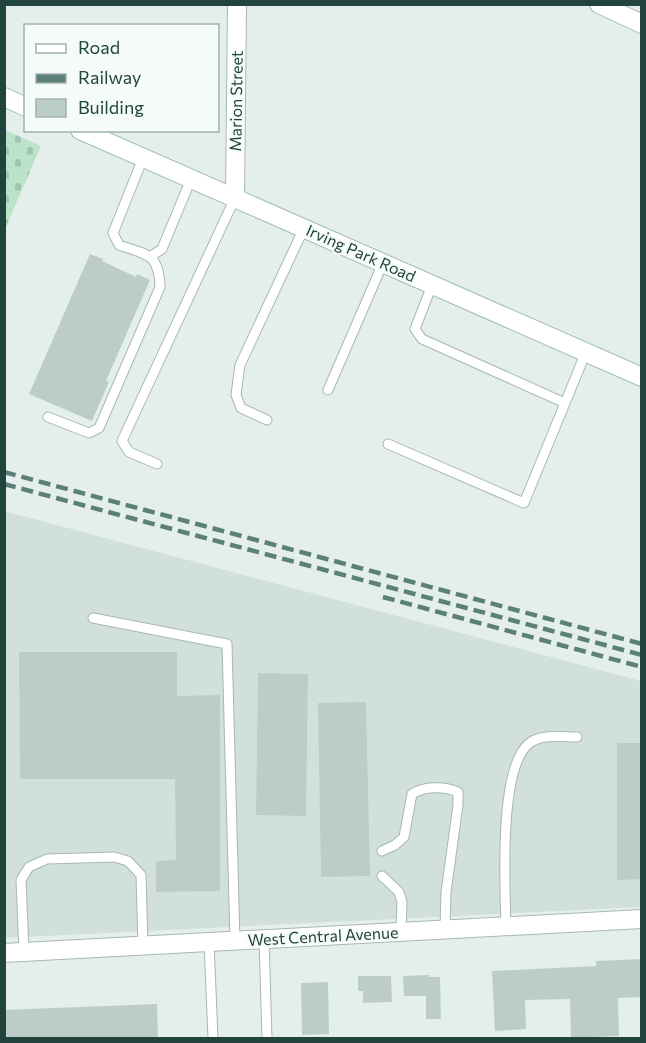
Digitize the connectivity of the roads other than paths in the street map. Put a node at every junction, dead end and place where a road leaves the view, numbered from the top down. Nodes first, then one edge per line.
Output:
1 (237, 4) edge
2 (600, 4) edge
3 (642, 24) edge
4 (4, 97) edge
5 (24, 105) edge
6 (84, 132) edge
7 (143, 158) junction
8 (191, 179) junction
9 (235, 198) junction
10 (304, 228) junction
11 (151, 256) junction
12 (383, 263) junction
13 (432, 285) junction
14 (586, 352) junction
15 (642, 376) edge
16 (328, 390) dead end
17 (565, 403) junction
18 (48, 417) dead end
19 (267, 420) dead end
20 (388, 444) dead end
21 (157, 464) dead end
22 (93, 618) dead end
23 (577, 737) dead end
24 (382, 851) dead end
25 (382, 876) dead end
26 (642, 919) edge
27 (506, 926) junction
28 (445, 929) junction
29 (401, 932) junction
30 (264, 939) junction
31 (235, 940) junction
32 (209, 942) junction
33 (143, 945) junction
34 (24, 952) junction
35 (4, 953) edge
36 (213, 1038) edge
37 (267, 1038) edge

1 - 9 street, Marion Street
2 - 3 street
4 - 5 street
6 - 7 street, Irving Park Road
7 - 8 street, Irving Park Road
7 - 11 lane
8 - 9 street, Irving Park Road
8 - 11 lane
9 - 10 street, Irving Park Road
9 - 21 lane
10 - 12 street, Irving Park Road
10 - 19 lane
11 - 18 lane
12 - 13 street, Irving Park Road
12 - 16 lane
13 - 14 street, Irving Park Road
13 - 17 lane
14 - 15 street, Irving Park Road
14 - 17 lane
17 - 20 lane
22 - 31 lane
23 - 27 lane
24 - 28 lane
25 - 29 lane
26 - 27 street, West Central Avenue
27 - 28 street, West Central Avenue
28 - 29 street, West Central Avenue
29 - 30 street, West Central Avenue
30 - 31 street, West Central Avenue
30 - 37 lane
31 - 32 street, West Central Avenue
32 - 33 street, West Central Avenue
32 - 36 lane
33 - 34 street, West Central Avenue
33 - 34 lane
34 - 35 street, West Central Avenue

